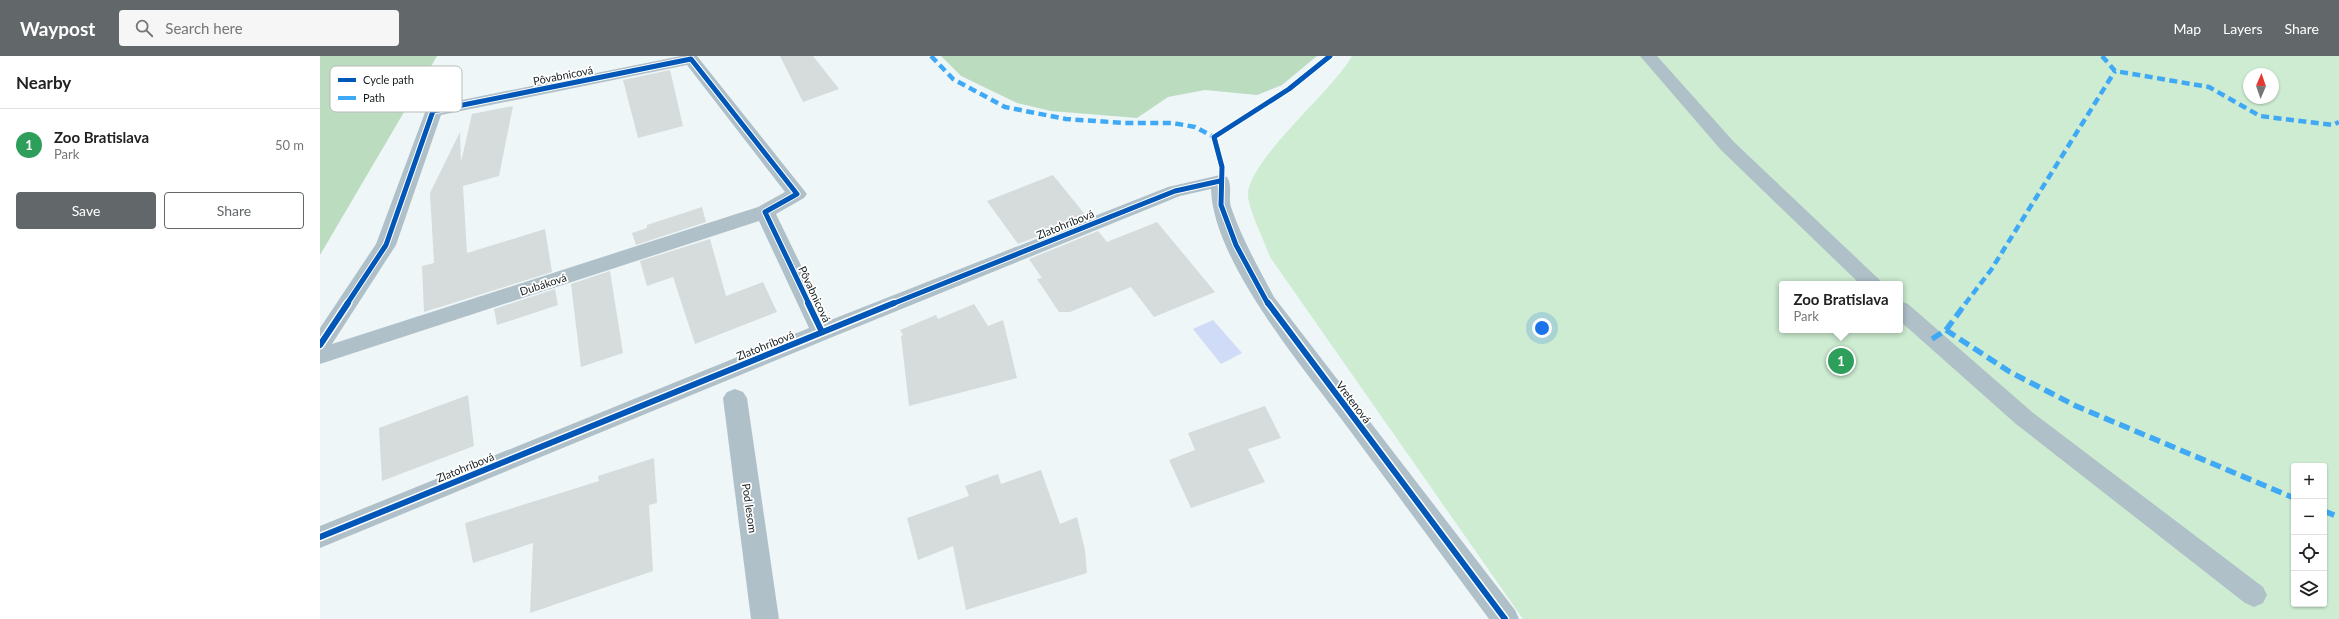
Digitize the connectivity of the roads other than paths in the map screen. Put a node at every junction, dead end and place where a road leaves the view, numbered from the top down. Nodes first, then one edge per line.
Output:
1 (1648, 56) edge
2 (462, 105) edge
3 (433, 112) edge
4 (1220, 181) joint
5 (765, 212) junction
6 (1869, 281) edge
7 (1903, 312) edge
8 (822, 332) junction
9 (320, 346) edge
10 (320, 356) edge
11 (735, 398) dead end
12 (320, 537) edge
13 (2254, 594) dead end
14 (765, 619) edge
15 (1504, 619) edge

1 - 6 street
2 - 5 street, Pôvabnicová
3 - 9 street, Pôvabnicová
4 - 8 street, Zlatohríbová
4 - 15 street, Vretenová
5 - 8 street, Pôvabnicová
5 - 10 street, Dubáková
7 - 13 street
8 - 12 street, Zlatohríbová
11 - 14 street, Pod lesom

